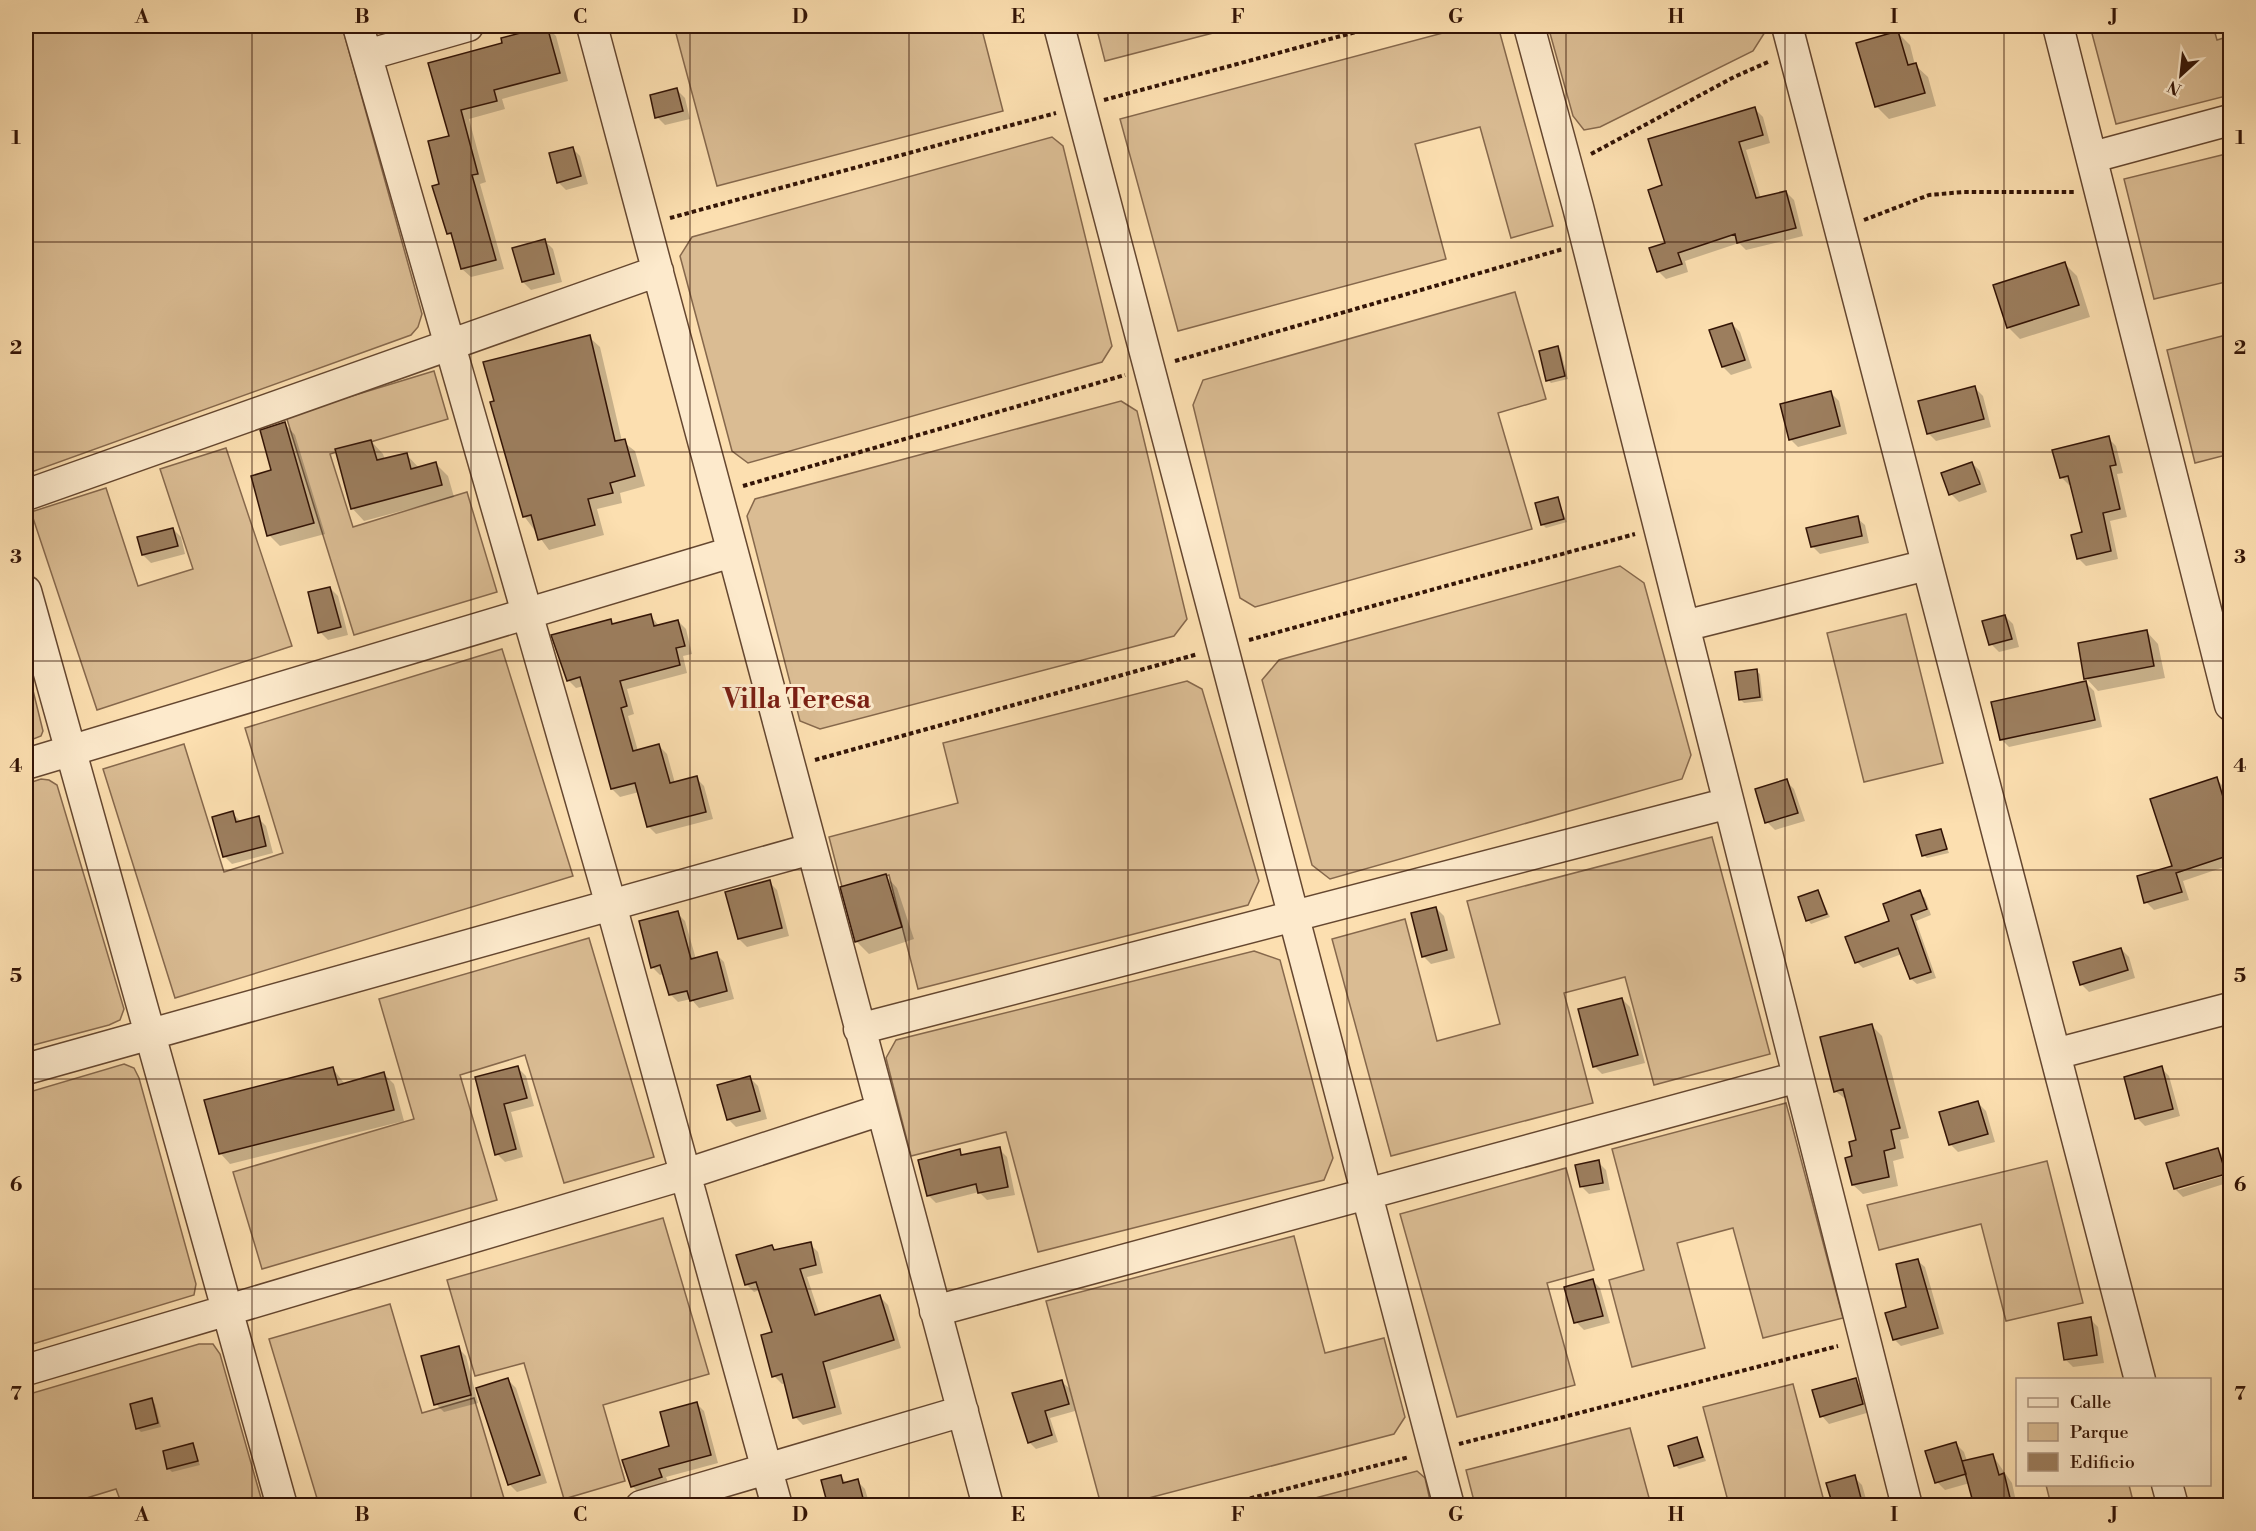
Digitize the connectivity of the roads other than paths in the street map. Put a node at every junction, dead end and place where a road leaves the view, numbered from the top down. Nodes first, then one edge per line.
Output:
1 (358, 26) edge
2 (468, 26) edge
3 (592, 26) edge
4 (1059, 26) edge
5 (1529, 26) edge
6 (2058, 26) edge
7 (1791, 39) edge
8 (367, 55) junction
9 (2230, 120) edge
10 (2092, 157) junction
11 (658, 271) junction
12 (450, 344) junction
13 (26, 495) edge
14 (732, 552) junction
15 (1928, 565) junction
16 (26, 591) edge
17 (527, 613) junction
18 (2221, 625) edge
19 (1684, 626) junction
20 (2230, 705) edge
21 (70, 751) junction
22 (26, 764) edge
23 (1729, 803) junction
24 (811, 849) junction
25 (611, 905) junction
26 (1294, 916) junction
27 (2230, 1008) edge
28 (859, 1029) junction
29 (150, 1034) junction
30 (2055, 1054) junction
31 (26, 1069) edge
32 (1798, 1077) junction
33 (880, 1110) junction
34 (686, 1174) junction
35 (1367, 1194) junction
36 (228, 1310) junction
37 (935, 1311) junction
38 (26, 1371) edge
39 (2139, 1378) edge
40 (963, 1411) junction
41 (767, 1469) junction
42 (2167, 1486) edge
43 (282, 1506) edge
44 (641, 1506) edge
45 (777, 1506) edge
46 (988, 1506) edge
47 (1449, 1506) edge
48 (1907, 1506) edge
49 (2173, 1506) edge

1 - 8 street
2 - 8 street
3 - 11 street
4 - 26 street
5 - 19 street
6 - 10 street
7 - 15 street
8 - 12 street
9 - 10 street
10 - 18 street
11 - 12 street
11 - 14 street
12 - 13 street
12 - 17 street
14 - 17 street
14 - 24 street
15 - 19 street
15 - 30 street
16 - 21 street
17 - 21 street
17 - 25 street
18 - 20 street
19 - 23 street
21 - 22 street
21 - 29 street
23 - 26 street
23 - 32 street
24 - 25 street
24 - 28 street
25 - 29 street
25 - 34 street
26 - 28 street
26 - 35 street
27 - 30 street
28 - 33 street
29 - 31 street
29 - 36 street
30 - 39 street
32 - 35 street
32 - 48 street
33 - 34 street
33 - 37 street
34 - 36 street
34 - 41 street
35 - 37 street
35 - 47 street
36 - 38 street
36 - 43 street
37 - 40 street
40 - 41 street
40 - 46 street
41 - 44 street
41 - 45 street
42 - 49 street

